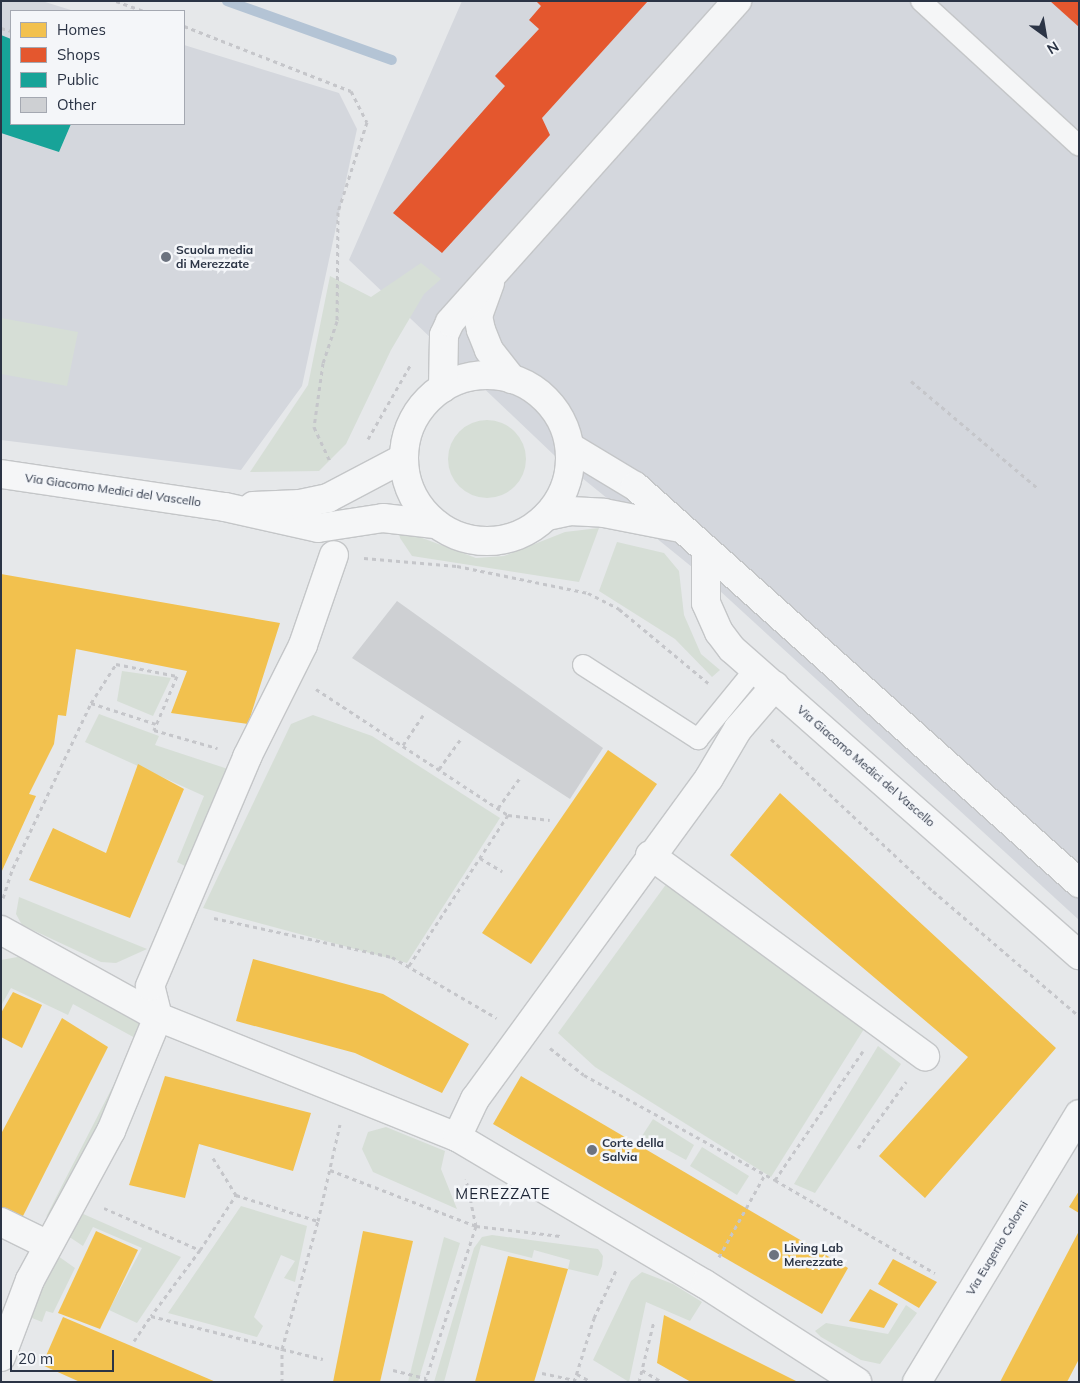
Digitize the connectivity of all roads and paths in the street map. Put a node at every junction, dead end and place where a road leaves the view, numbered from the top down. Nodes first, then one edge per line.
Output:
1 (116, 1) edge
2 (737, 1) edge
3 (921, 1) edge
4 (141, 10) edge
5 (185, 26) edge
6 (1079, 146) edge
7 (492, 277) junction
8 (415, 357) dead end
9 (512, 379) junction
10 (912, 381) dead end
11 (443, 388) junction
12 (366, 445) dead end
13 (570, 447) junction
14 (404, 458) junction
15 (332, 465) dead end
16 (1, 474) edge
17 (1039, 489) dead end
18 (225, 507) junction
19 (547, 516) junction
20 (436, 524) junction
21 (682, 529) junction
22 (706, 550) junction
23 (334, 555) dead end
24 (518, 579) dead end
25 (584, 665) dead end
26 (765, 677) junction
27 (283, 689) junction
28 (91, 703) junction
29 (739, 709) junction
30 (423, 715) dead end
31 (156, 724) junction
32 (462, 737) dead end
33 (404, 746) junction
34 (247, 757) junction
35 (439, 769) junction
36 (520, 778) dead end
37 (498, 808) junction
38 (508, 814) junction
39 (550, 820) dead end
40 (650, 855) junction
41 (480, 858) junction
42 (502, 872) dead end
43 (1079, 883) edge
44 (1, 904) edge
45 (184, 912) junction
46 (3, 935) edge
47 (1079, 955) edge
48 (409, 966) junction
49 (1079, 1016) edge
50 (158, 1017) junction
51 (880, 1023) junction
52 (523, 1034) junction
53 (925, 1056) joint
54 (347, 1094) junction
55 (1079, 1114) edge
56 (456, 1136) junction
57 (858, 1148) dead end
58 (214, 1158) dead end
59 (330, 1170) junction
60 (764, 1176) junction
61 (774, 1180) junction
62 (74, 1195) junction
63 (236, 1195) junction
64 (318, 1221) junction
65 (1, 1222) edge
66 (476, 1226) junction
67 (564, 1236) dead end
68 (629, 1242) junction
69 (48, 1245) junction
70 (200, 1250) junction
71 (935, 1274) dead end
72 (704, 1284) junction
73 (151, 1316) junction
74 (654, 1320) dead end
75 (134, 1341) dead end
76 (282, 1349) junction
77 (1, 1357) edge
78 (323, 1359) dead end
79 (393, 1370) dead end
80 (642, 1370) junction
81 (542, 1373) dead end
82 (577, 1374) junction
83 (426, 1380) edge
84 (574, 1381) edge
85 (282, 1382) edge
86 (592, 1382) edge
87 (639, 1382) edge
88 (662, 1382) edge
89 (858, 1382) edge
90 (917, 1382) edge

1 - 4 path
2 - 7 street
3 - 6 lane
5 - 15 path
7 - 9 street
7 - 11 street
8 - 12 path
9 - 11 street
9 - 13 street
10 - 17 path
11 - 14 street
13 - 19 street
13 - 21 street
14 - 18 street, Via Giacomo Medici del Vascello
14 - 20 street
16 - 18 street, Via Giacomo Medici del Vascello
18 - 20 street, Via Giacomo Medici del Vascello
19 - 20 street
19 - 21 street
21 - 22 street
22 - 26 street, Via Giacomo Medici del Vascello
22 - 43 street
23 - 27 street
24 - 29 path
25 - 29 lane
26 - 29 street
26 - 47 street, Via Giacomo Medici del Vascello
27 - 33 path
27 - 34 street
28 - 31 path
28 - 31 path
28 - 44 path
29 - 40 street
29 - 49 path
30 - 33 path
31 - 34 path
32 - 35 path
33 - 35 path
34 - 45 street
35 - 37 path
36 - 37 path
37 - 38 path
38 - 39 path
38 - 41 path
40 - 51 street
40 - 52 street
41 - 42 path
41 - 48 path
45 - 48 path
45 - 50 street
46 - 50 street
48 - 52 path
50 - 54 street
50 - 62 street
51 - 53 street
51 - 61 path
52 - 56 street
52 - 60 path
53 - 57 path
54 - 56 street
54 - 59 path
55 - 90 street, Via Eugenio Colorni
56 - 66 path
56 - 68 street
58 - 63 path
59 - 64 path
59 - 66 path
60 - 61 path
60 - 72 path
61 - 71 path
62 - 69 street
62 - 70 path
63 - 64 path
63 - 70 path
64 - 76 path
65 - 69 street
66 - 67 path
66 - 83 path
68 - 72 street
68 - 82 path
69 - 77 street
70 - 73 path
72 - 89 street
73 - 75 path
73 - 76 path
74 - 80 path
76 - 78 path
76 - 85 path
79 - 83 path
80 - 87 path
80 - 88 path
81 - 84 path
82 - 84 path
82 - 86 path

